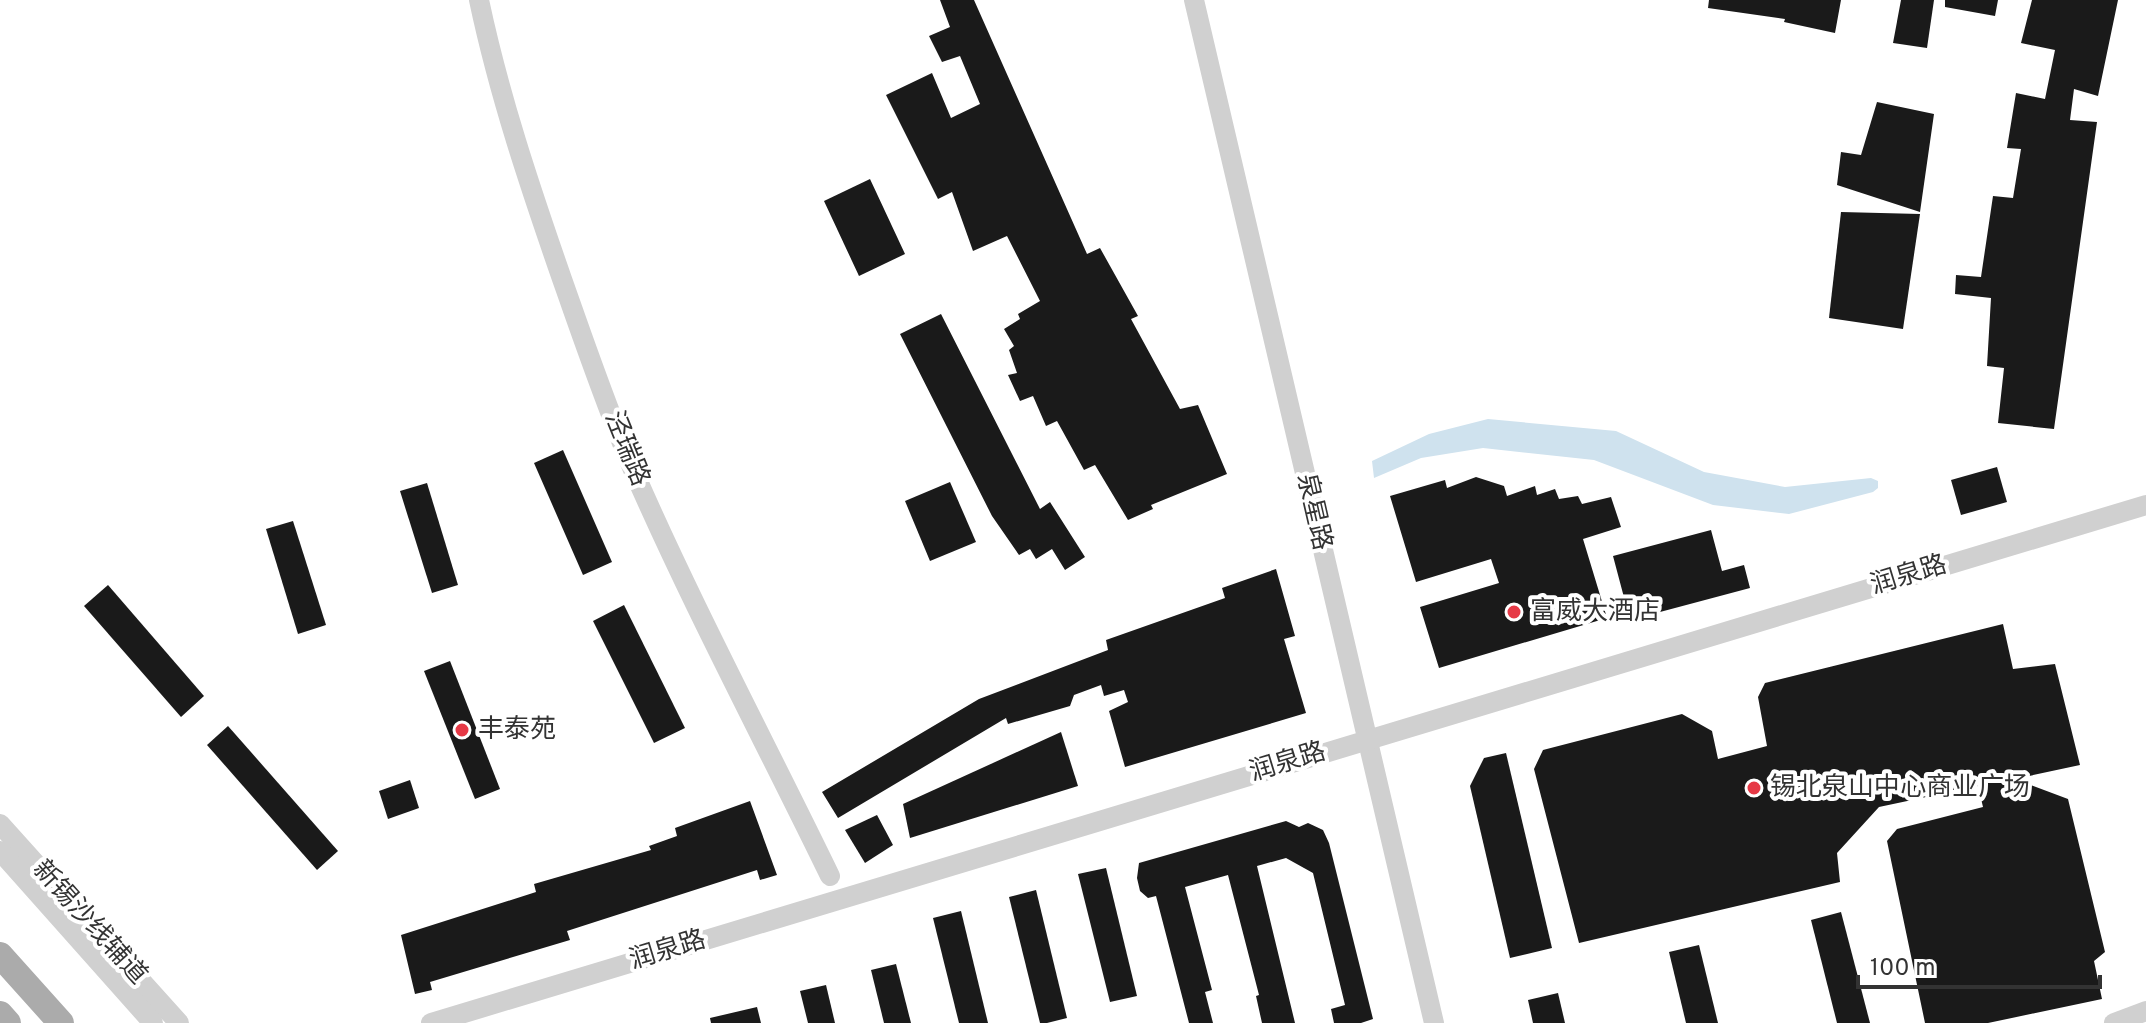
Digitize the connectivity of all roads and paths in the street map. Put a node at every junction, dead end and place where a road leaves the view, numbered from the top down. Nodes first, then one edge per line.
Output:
1 (479, 0) edge
2 (1194, 0) edge
3 (2146, 505) edge
4 (1367, 739) junction
5 (0, 824) edge
6 (0, 851) edge
7 (830, 876) dead end
8 (0, 955) edge
9 (2146, 1011) edge
10 (0, 1014) edge
11 (8, 1023) edge
12 (61, 1023) edge
13 (153, 1023) edge
14 (179, 1023) edge
15 (431, 1023) edge
16 (1434, 1023) edge
17 (2114, 1023) edge

1 - 7 street, 泾瑞路
2 - 4 street, 泉星路
3 - 4 street, 润泉路
4 - 15 street, 润泉路
4 - 16 street, 泉星路
5 - 14 street, 新锡沙线辅道
6 - 13 street, 新锡沙线辅道
8 - 12 main road
9 - 17 street
10 - 11 main road

